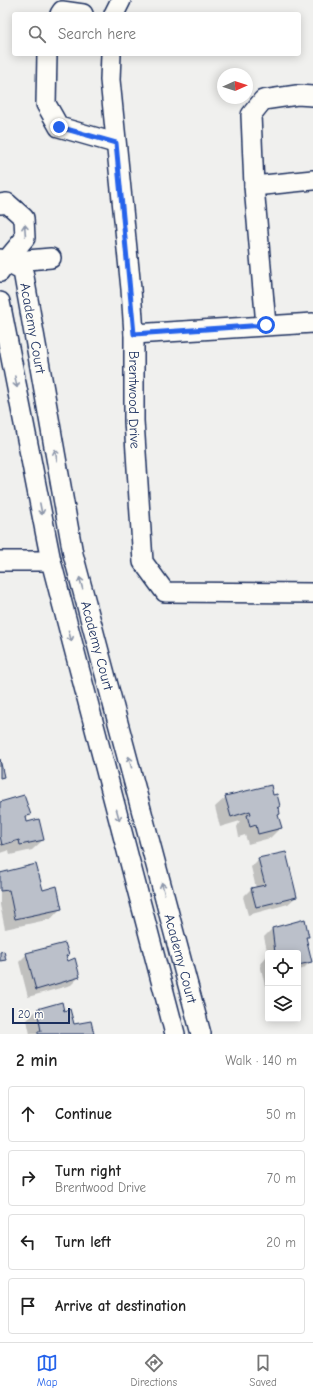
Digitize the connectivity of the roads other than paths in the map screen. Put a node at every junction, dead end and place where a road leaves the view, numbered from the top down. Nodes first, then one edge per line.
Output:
1 (121, 0) edge
2 (115, 12) edge
3 (47, 56) edge
4 (111, 56) edge
5 (313, 96) edge
6 (116, 143) junction
7 (313, 180) edge
8 (254, 186) junction
9 (0, 204) edge
10 (51, 258) dead end
11 (1, 264) edge
12 (0, 302) edge
13 (313, 323) edge
14 (266, 325) junction
15 (134, 334) junction
16 (0, 561) edge
17 (51, 561) junction
18 (313, 593) edge
19 (175, 1034) edge
20 (201, 1034) edge

1 - 2 street
3 - 6 street
4 - 6 street, Brentwood Drive
5 - 8 street
6 - 15 street, Brentwood Drive
7 - 8 street
8 - 14 street
11 -> 9 street
10 - 11 street
20 -> 11 street, Academy Court
12 -> 17 street, Academy Court
13 - 14 street
14 - 15 street
15 - 18 street, Brentwood Drive
16 - 17 street
17 -> 19 street, Academy Court

